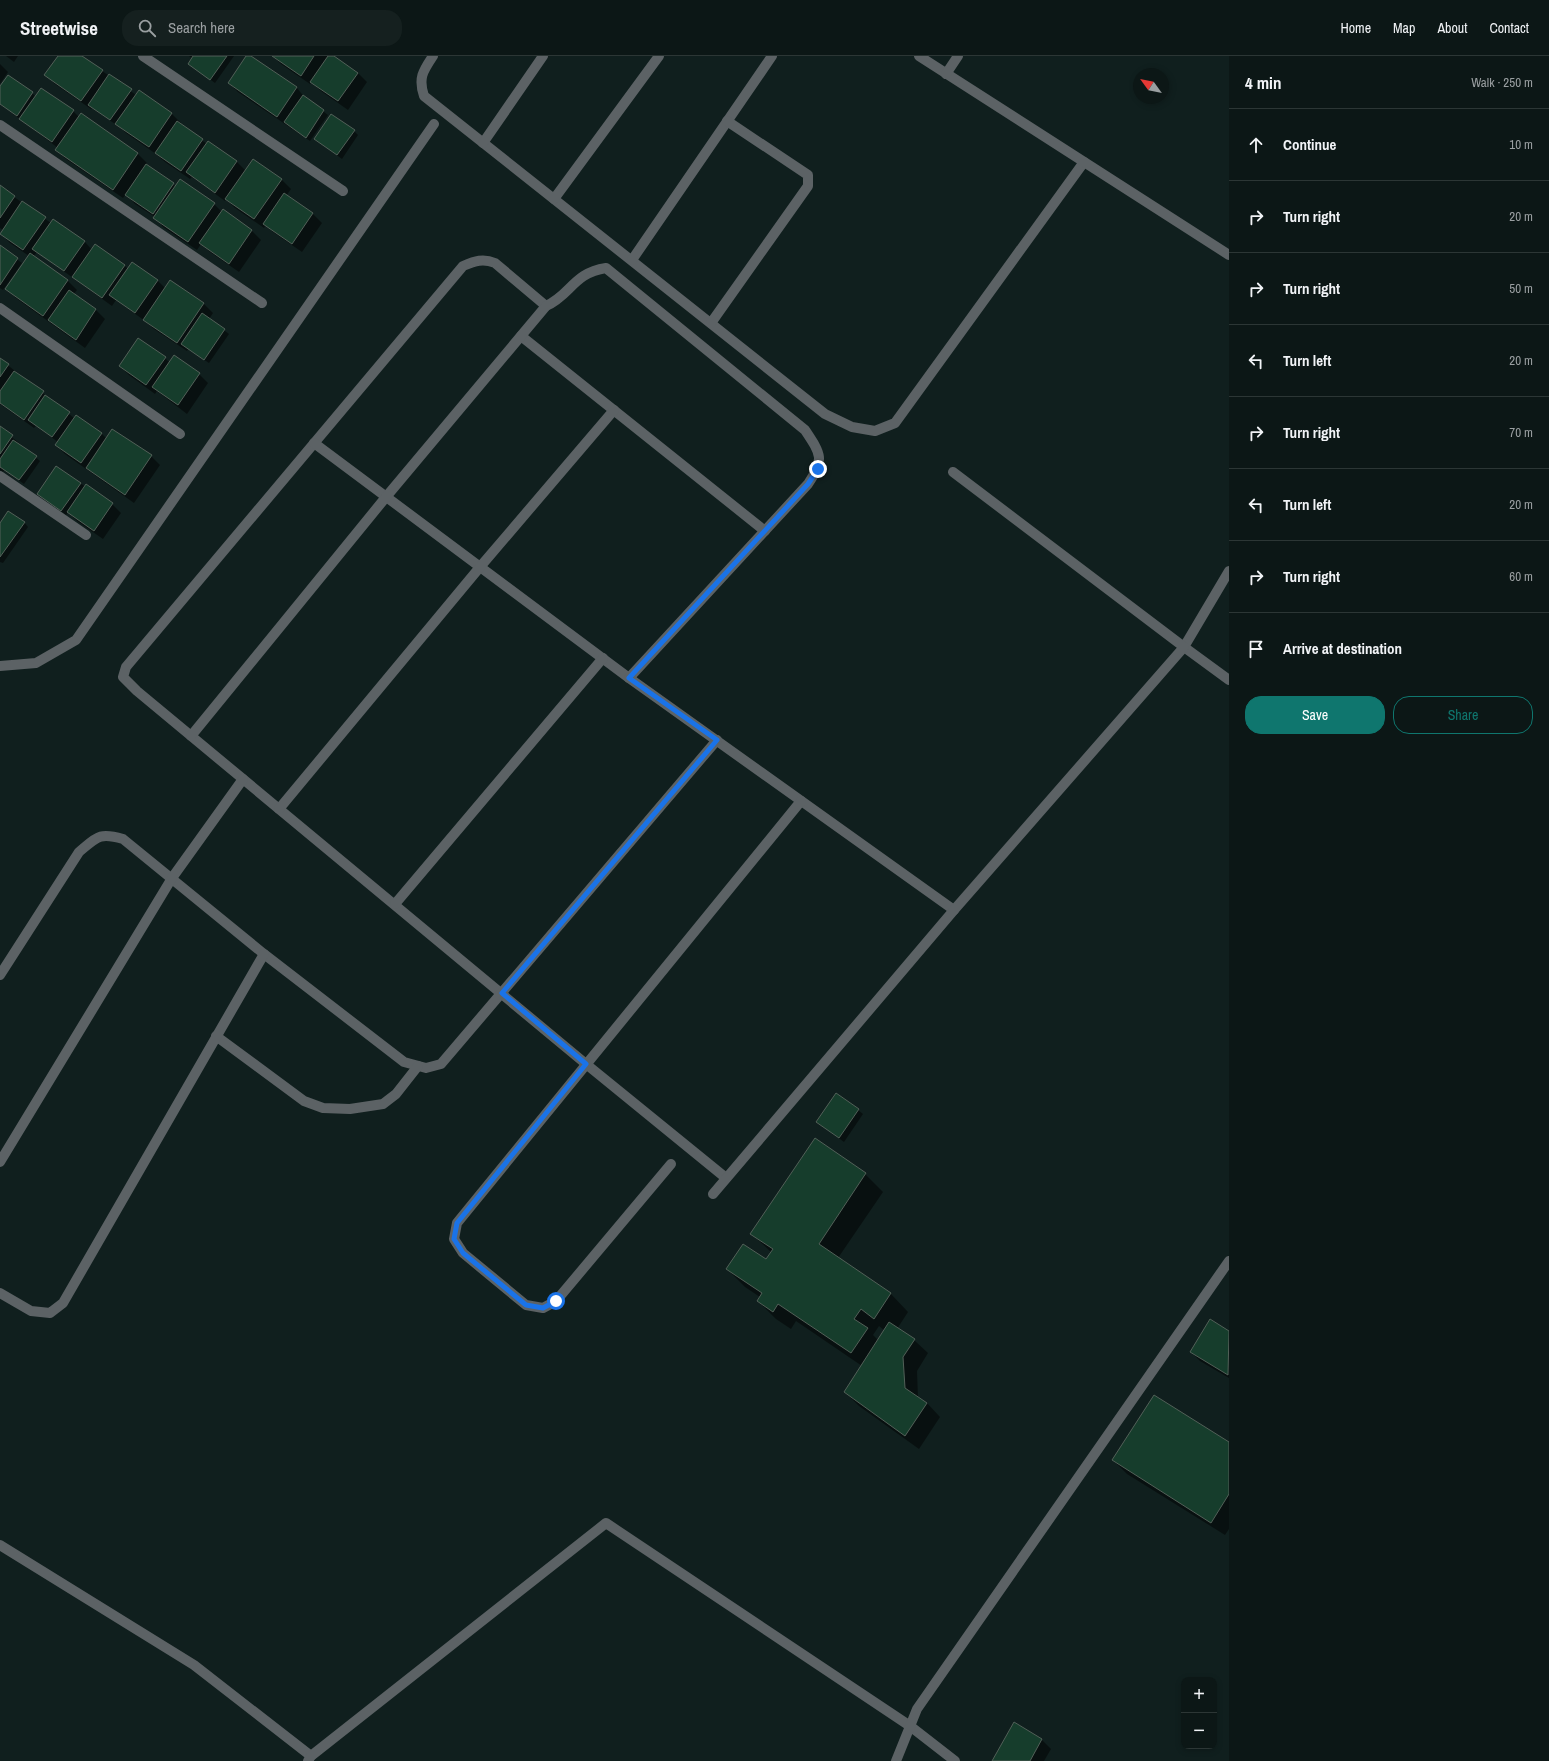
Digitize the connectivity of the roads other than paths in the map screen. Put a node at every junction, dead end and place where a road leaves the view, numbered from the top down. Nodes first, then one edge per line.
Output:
1 (143, 56) edge
2 (433, 56) edge
3 (543, 56) edge
4 (660, 56) edge
5 (772, 56) edge
6 (919, 56) edge
7 (958, 56) edge
8 (946, 74) junction
9 (727, 121) junction
10 (434, 124) dead end
11 (0, 125) edge
12 (483, 143) junction
13 (1084, 162) junction
14 (343, 192) dead end
15 (554, 199) junction
16 (1229, 255) edge
17 (632, 260) junction
18 (262, 303) dead end
19 (546, 306) junction
20 (0, 308) edge
21 (711, 323) junction
22 (521, 336) junction
23 (614, 410) junction
24 (180, 434) dead end
25 (314, 443) junction
26 (953, 472) dead end
27 (0, 476) edge
28 (386, 496) junction
29 (765, 531) junction
30 (86, 535) dead end
31 (480, 566) junction
32 (1229, 571) edge
33 (1184, 647) junction
34 (603, 658) junction
35 (0, 666) edge
36 (629, 678) junction
37 (1229, 680) edge
38 (190, 736) junction
39 (717, 740) junction
40 (243, 779) junction
41 (802, 801) junction
42 (279, 809) junction
43 (172, 878) junction
44 (395, 904) junction
45 (954, 910) junction
46 (264, 954) junction
47 (0, 975) edge
48 (502, 993) junction
49 (216, 1036) junction
50 (586, 1064) junction
51 (418, 1066) junction
52 (0, 1162) edge
53 (671, 1164) dead end
54 (726, 1178) junction
55 (713, 1194) dead end
56 (1229, 1261) edge
57 (0, 1293) edge
58 (0, 1545) edge
59 (910, 1726) junction
60 (309, 1759) edge
61 (896, 1761) edge
62 (955, 1761) edge

1 - 14 street
2 - 12 street
3 - 12 street
4 - 15 street
5 - 9 street
6 - 8 street
7 - 8 street
8 - 13 street
9 - 17 street
9 - 21 street
10 - 35 street
11 - 18 street
12 - 15 street
13 - 16 street
13 - 21 street
15 - 17 street
17 - 21 street
19 - 22 street
19 - 25 street
19 - 29 street
20 - 24 street
22 - 23 street
22 - 28 street
23 - 29 street
23 - 31 street
25 - 28 street
25 - 38 street
26 - 33 street
27 - 30 street
28 - 31 street
28 - 38 street
29 - 36 street
31 - 34 street
31 - 42 street
32 - 33 street
33 - 37 street
33 - 45 street
34 - 36 street
34 - 44 street
36 - 39 street
38 - 40 street
39 - 41 street
39 - 48 street
40 - 42 street
40 - 43 street
41 - 45 street
41 - 50 street
42 - 44 street
43 - 46 street
43 - 47 street
43 - 52 street
44 - 48 street
45 - 54 street
46 - 49 street
46 - 51 street
48 - 50 street
48 - 51 street
49 - 51 street
49 - 57 street
50 - 53 street
50 - 54 street
54 - 55 street
56 - 59 street
58 - 60 street
59 - 60 street
59 - 61 street
59 - 62 street

